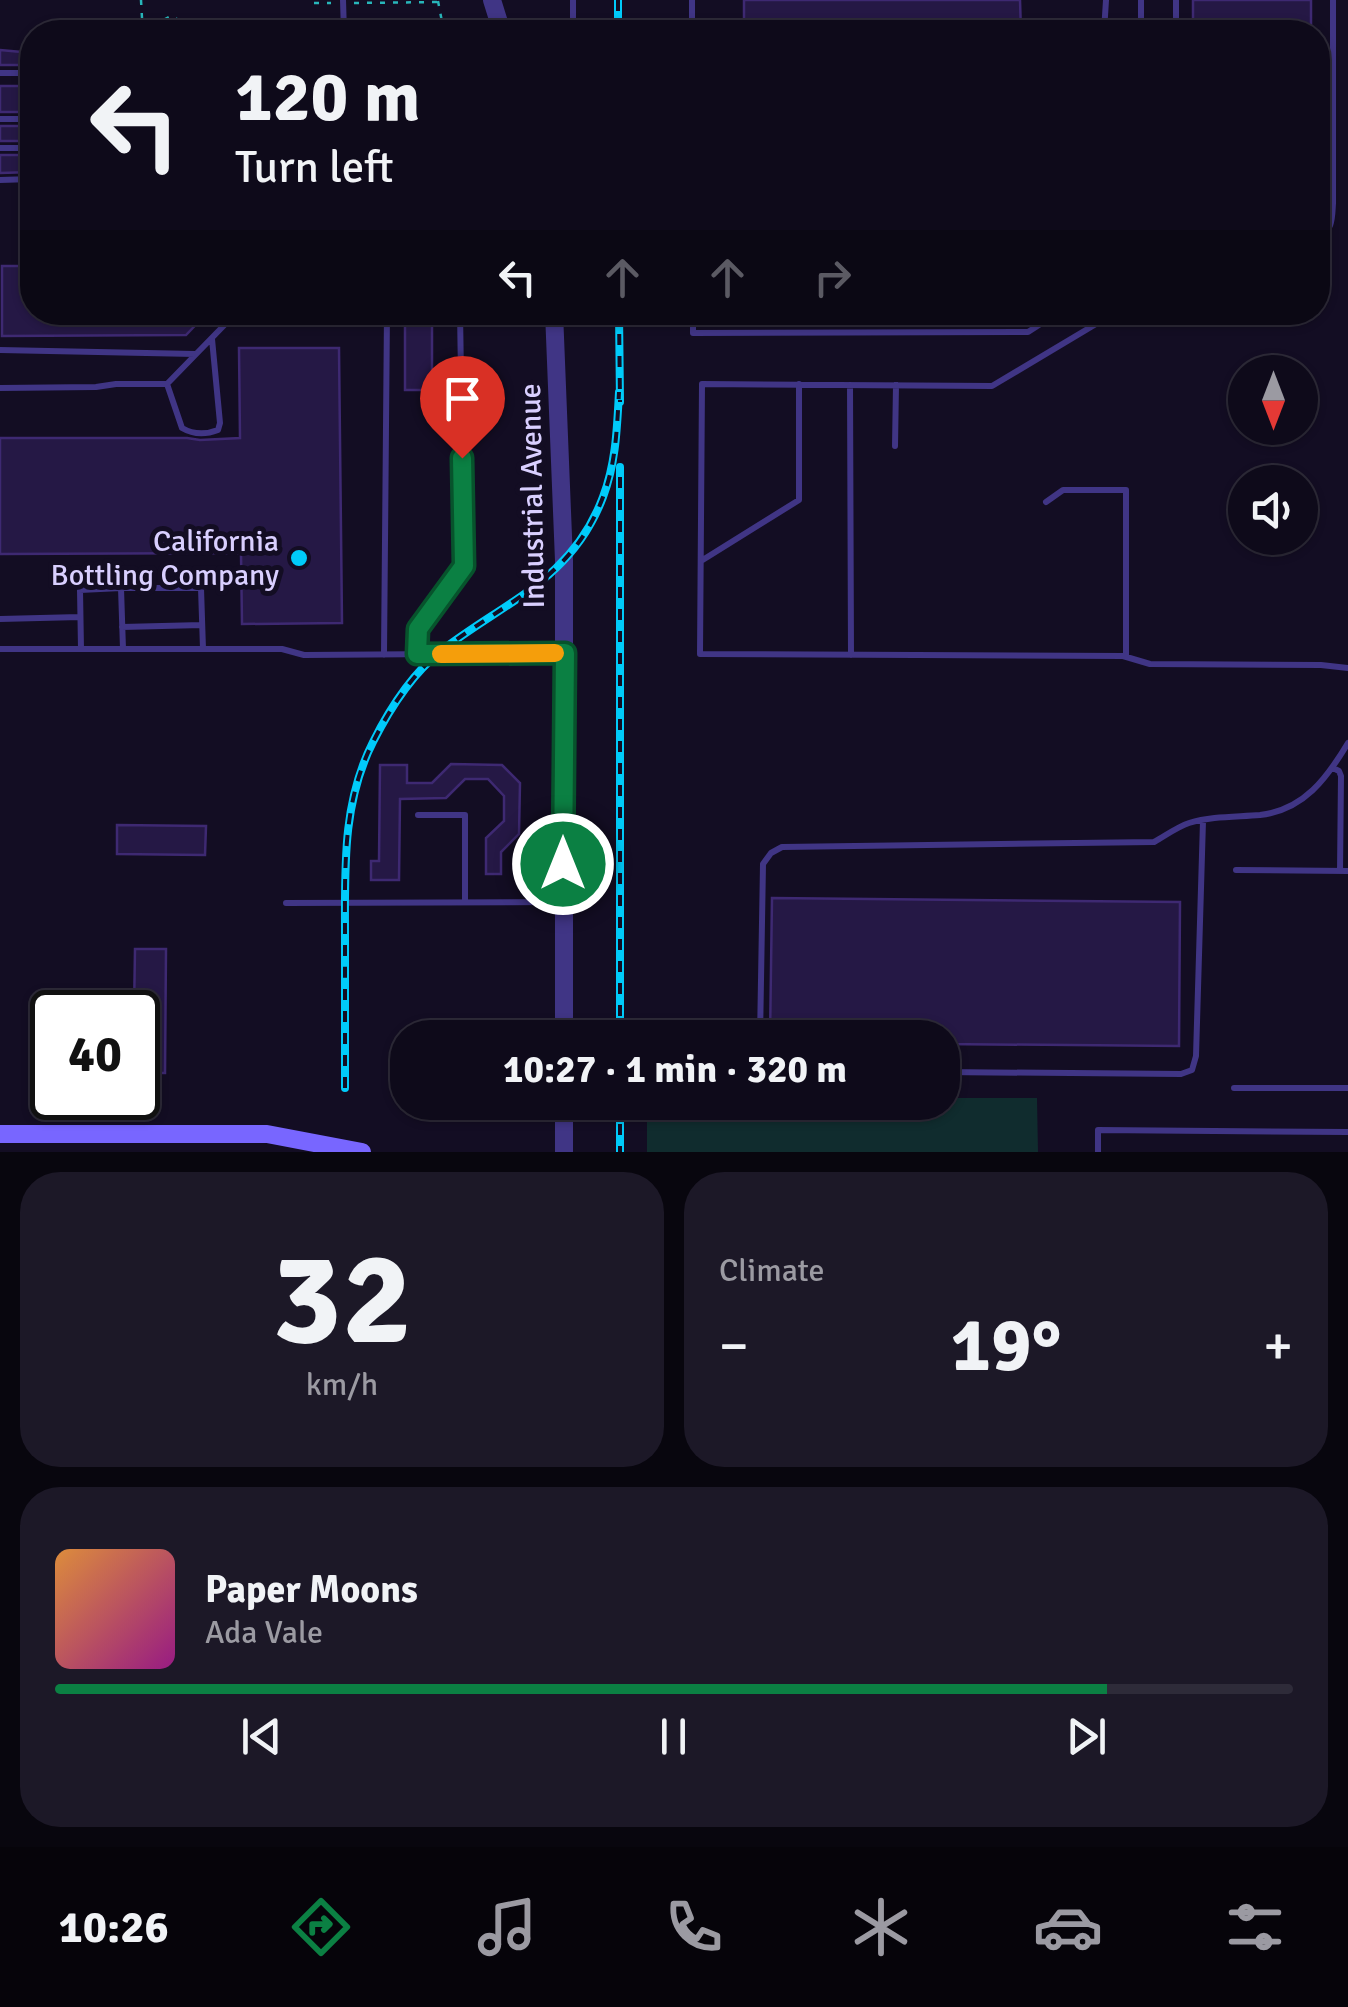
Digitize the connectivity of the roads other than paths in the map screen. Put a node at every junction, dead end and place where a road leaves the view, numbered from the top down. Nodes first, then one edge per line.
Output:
1 (1334, 0) edge
2 (1333, 203) joint
3 (1330, 227) edge
4 (224, 325) edge
5 (387, 325) edge
6 (460, 325) edge
7 (555, 325) edge
8 (693, 325) edge
9 (1039, 325) edge
10 (1094, 325) edge
11 (212, 338) junction
12 (0, 350) edge
13 (196, 354) junction
14 (167, 384) junction
15 (799, 384) junction
16 (850, 385) junction
17 (896, 385) junction
18 (0, 388) edge
19 (896, 446) dead end
20 (1046, 502) dead end
21 (701, 561) junction
22 (121, 588) junction
23 (80, 618) junction
24 (0, 619) edge
25 (202, 625) junction
26 (122, 626) junction
27 (0, 649) edge
28 (81, 649) junction
29 (123, 649) junction
30 (203, 649) junction
31 (565, 653) junction
32 (384, 654) junction
33 (417, 654) junction
34 (851, 654) junction
35 (1126, 657) junction
36 (1348, 668) edge
37 (1348, 743) edge
38 (1334, 768) junction
39 (418, 815) dead end
40 (1203, 821) junction
41 (1236, 870) dead end
42 (1344, 871) edge
43 (465, 902) junction
44 (563, 902) junction
45 (286, 903) dead end
46 (564, 1020) edge
47 (760, 1020) edge
48 (960, 1072) edge
49 (1234, 1088) dead end
50 (1348, 1088) edge
51 (564, 1120) edge
52 (1348, 1132) edge
53 (0, 1134) edge
54 (362, 1152) edge
55 (564, 1152) edge
56 (1098, 1152) edge

1 - 2 lane
2 - 3 lane
4 - 11 lane
5 - 32 lane
6 - 33 lane
7 - 31 street, Industrial Avenue
8 - 9 lane
10 - 17 lane
11 - 13 lane
11 - 14 lane
12 - 13 lane
13 - 14 lane
14 - 18 lane
15 - 16 lane
15 - 21 lane
15 - 21 lane
16 - 17 lane
16 - 34 lane
17 - 19 lane
20 - 35 lane
21 - 34 lane
22 - 23 lane
22 - 25 lane
22 - 26 lane
23 - 24 lane
23 - 28 lane
25 - 26 lane
25 - 30 lane
26 - 29 lane
27 - 28 lane
28 - 29 lane
29 - 30 lane
30 - 32 lane
31 - 33 lane
31 - 44 street, Industrial Avenue
32 - 33 lane
34 - 35 lane
35 - 36 lane
37 - 38 lane
38 - 40 lane
38 - 42 lane
39 - 43 lane
40 - 47 lane
40 - 48 lane
41 - 42 lane
43 - 44 lane
43 - 45 lane
44 - 46 street, Industrial Avenue
49 - 50 lane
51 - 55 street
52 - 56 lane
53 - 54 main road

